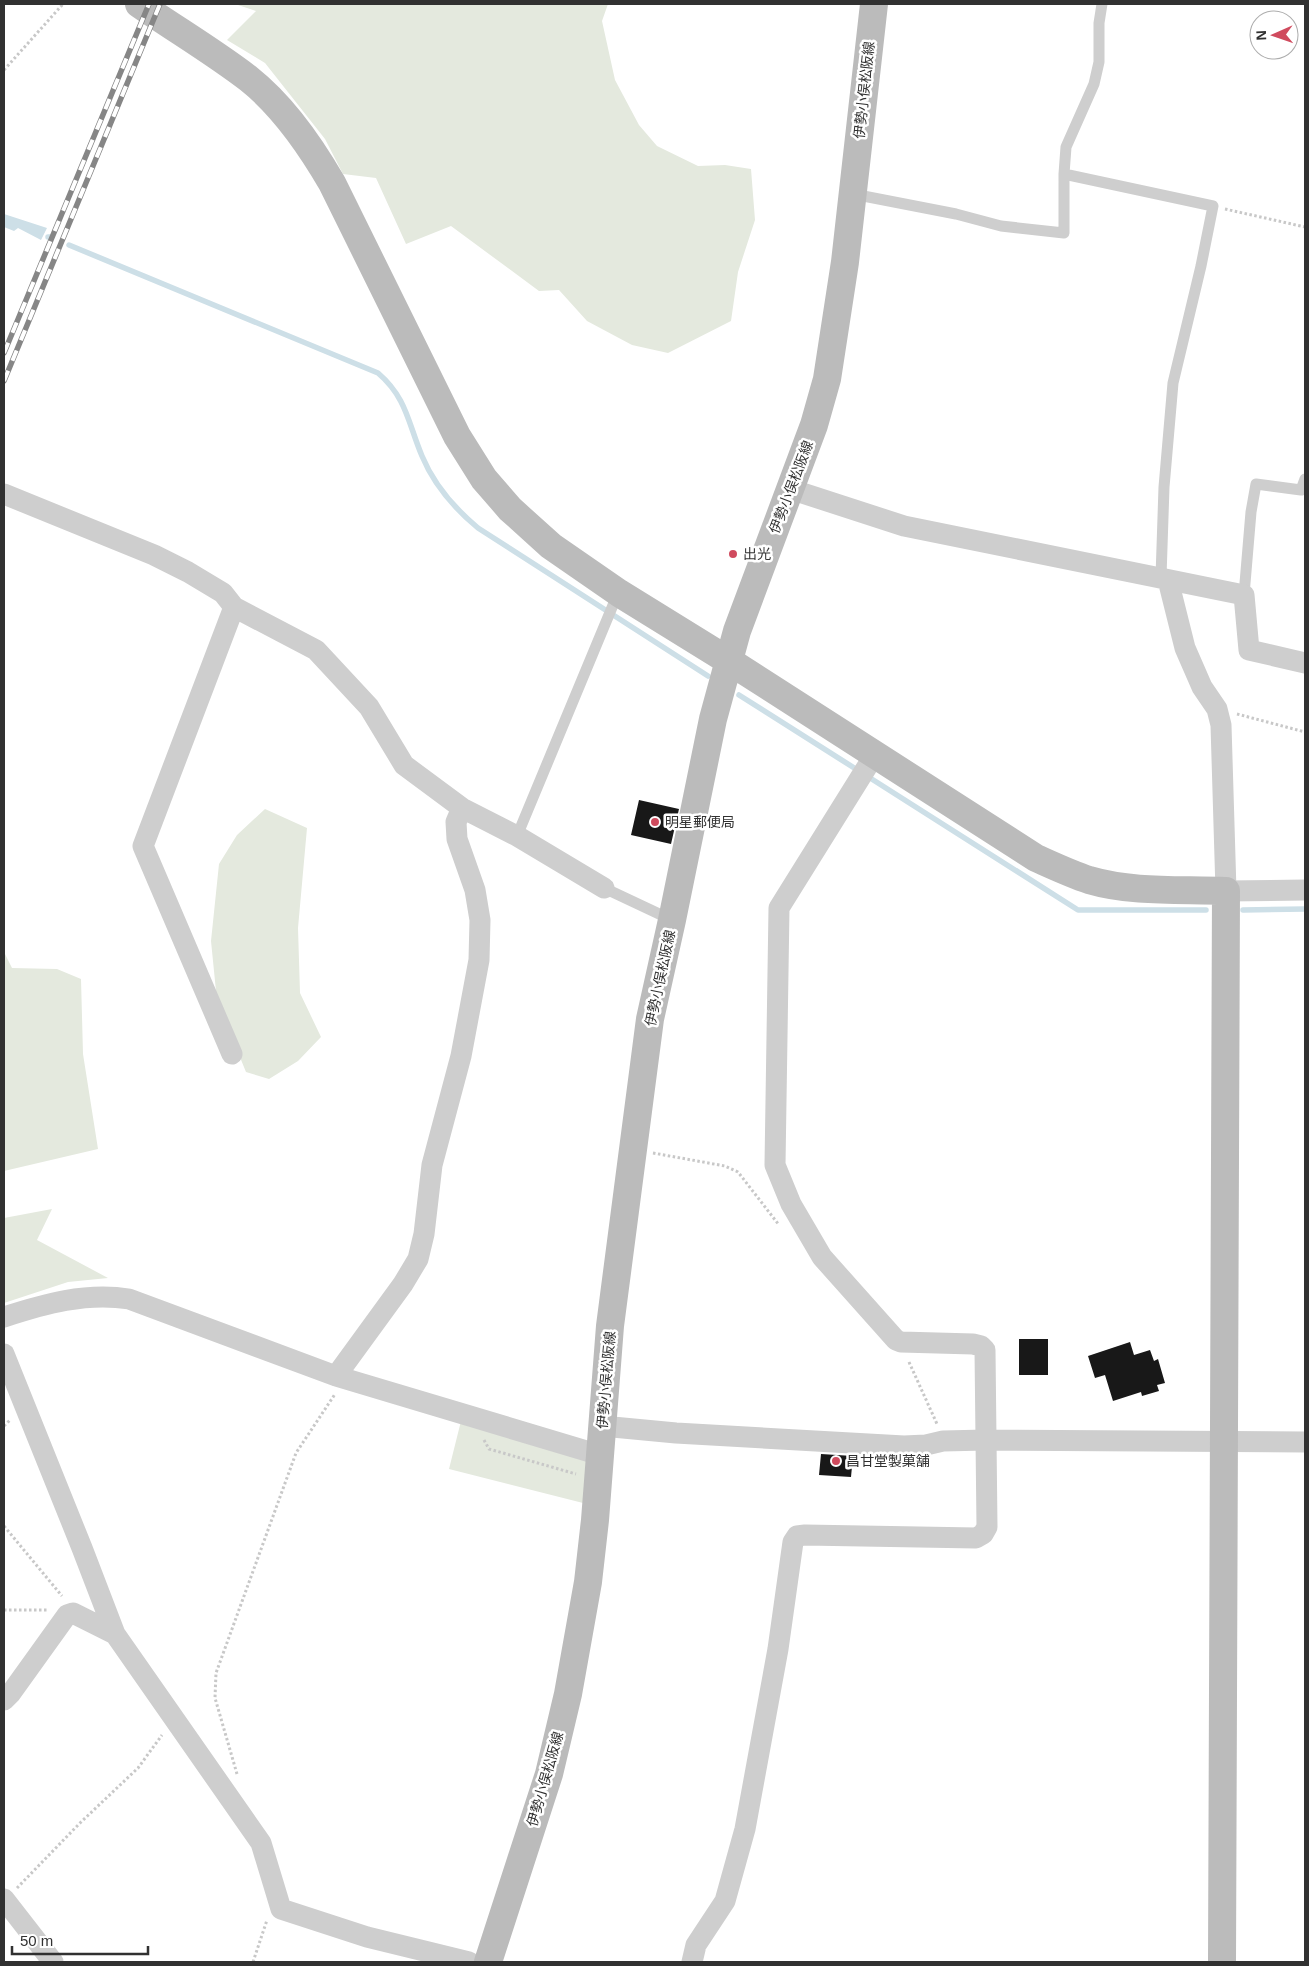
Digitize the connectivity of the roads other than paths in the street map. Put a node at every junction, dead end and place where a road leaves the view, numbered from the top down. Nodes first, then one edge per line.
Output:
1 (139, 4) edge
2 (874, 4) edge
3 (1102, 4) edge
4 (1064, 174) junction
5 (853, 194) junction
6 (1305, 479) edge
7 (790, 489) junction
8 (4, 494) edge
9 (1164, 579) junction
10 (1244, 595) junction
11 (616, 600) junction
12 (234, 607) junction
13 (729, 661) junction
14 (1305, 663) edge
15 (872, 759) junction
16 (462, 808) junction
17 (517, 836) junction
18 (604, 888) joint
19 (1305, 890) edge
20 (1226, 891) junction
21 (672, 920) junction
22 (232, 1054) dead end
23 (4, 1317) edge
24 (4, 1354) edge
25 (339, 1377) junction
26 (602, 1426) junction
27 (986, 1440) junction
28 (1224, 1442) junction
29 (1305, 1442) edge
30 (599, 1467) junction
31 (115, 1634) junction
32 (4, 1700) edge
33 (5, 1900) edge
34 (53, 1962) edge
35 (469, 1962) edge
36 (488, 1962) edge
37 (692, 1962) edge
38 (1222, 1962) edge

1 - 11 street
2 - 5 street, 伊勢小俣松阪線
3 - 4 lane
4 - 5 lane
4 - 9 lane
5 - 7 street, 伊勢小俣松阪線
6 - 10 lane
7 - 9 street
7 - 13 street, 伊勢小俣松阪線
8 - 12 street
9 - 10 street
9 - 20 street
10 - 14 street
11 - 13 street
11 - 17 lane
12 - 16 street
12 - 22 street
13 - 15 street
13 - 21 street, 伊勢小俣松阪線
15 - 20 street
15 - 27 street
16 - 17 street
16 - 25 street
17 - 18 street
18 - 21 lane
19 - 20 street
20 - 28 street
21 - 26 street, 伊勢小俣松阪線
23 - 25 street
24 - 31 street
25 - 30 street
26 - 27 street
26 - 30 street, 伊勢小俣松阪線
27 - 28 street
27 - 37 street
28 - 29 street
28 - 38 street
30 - 36 street, 伊勢小俣松阪線
31 - 32 street
31 - 35 street
33 - 34 street

